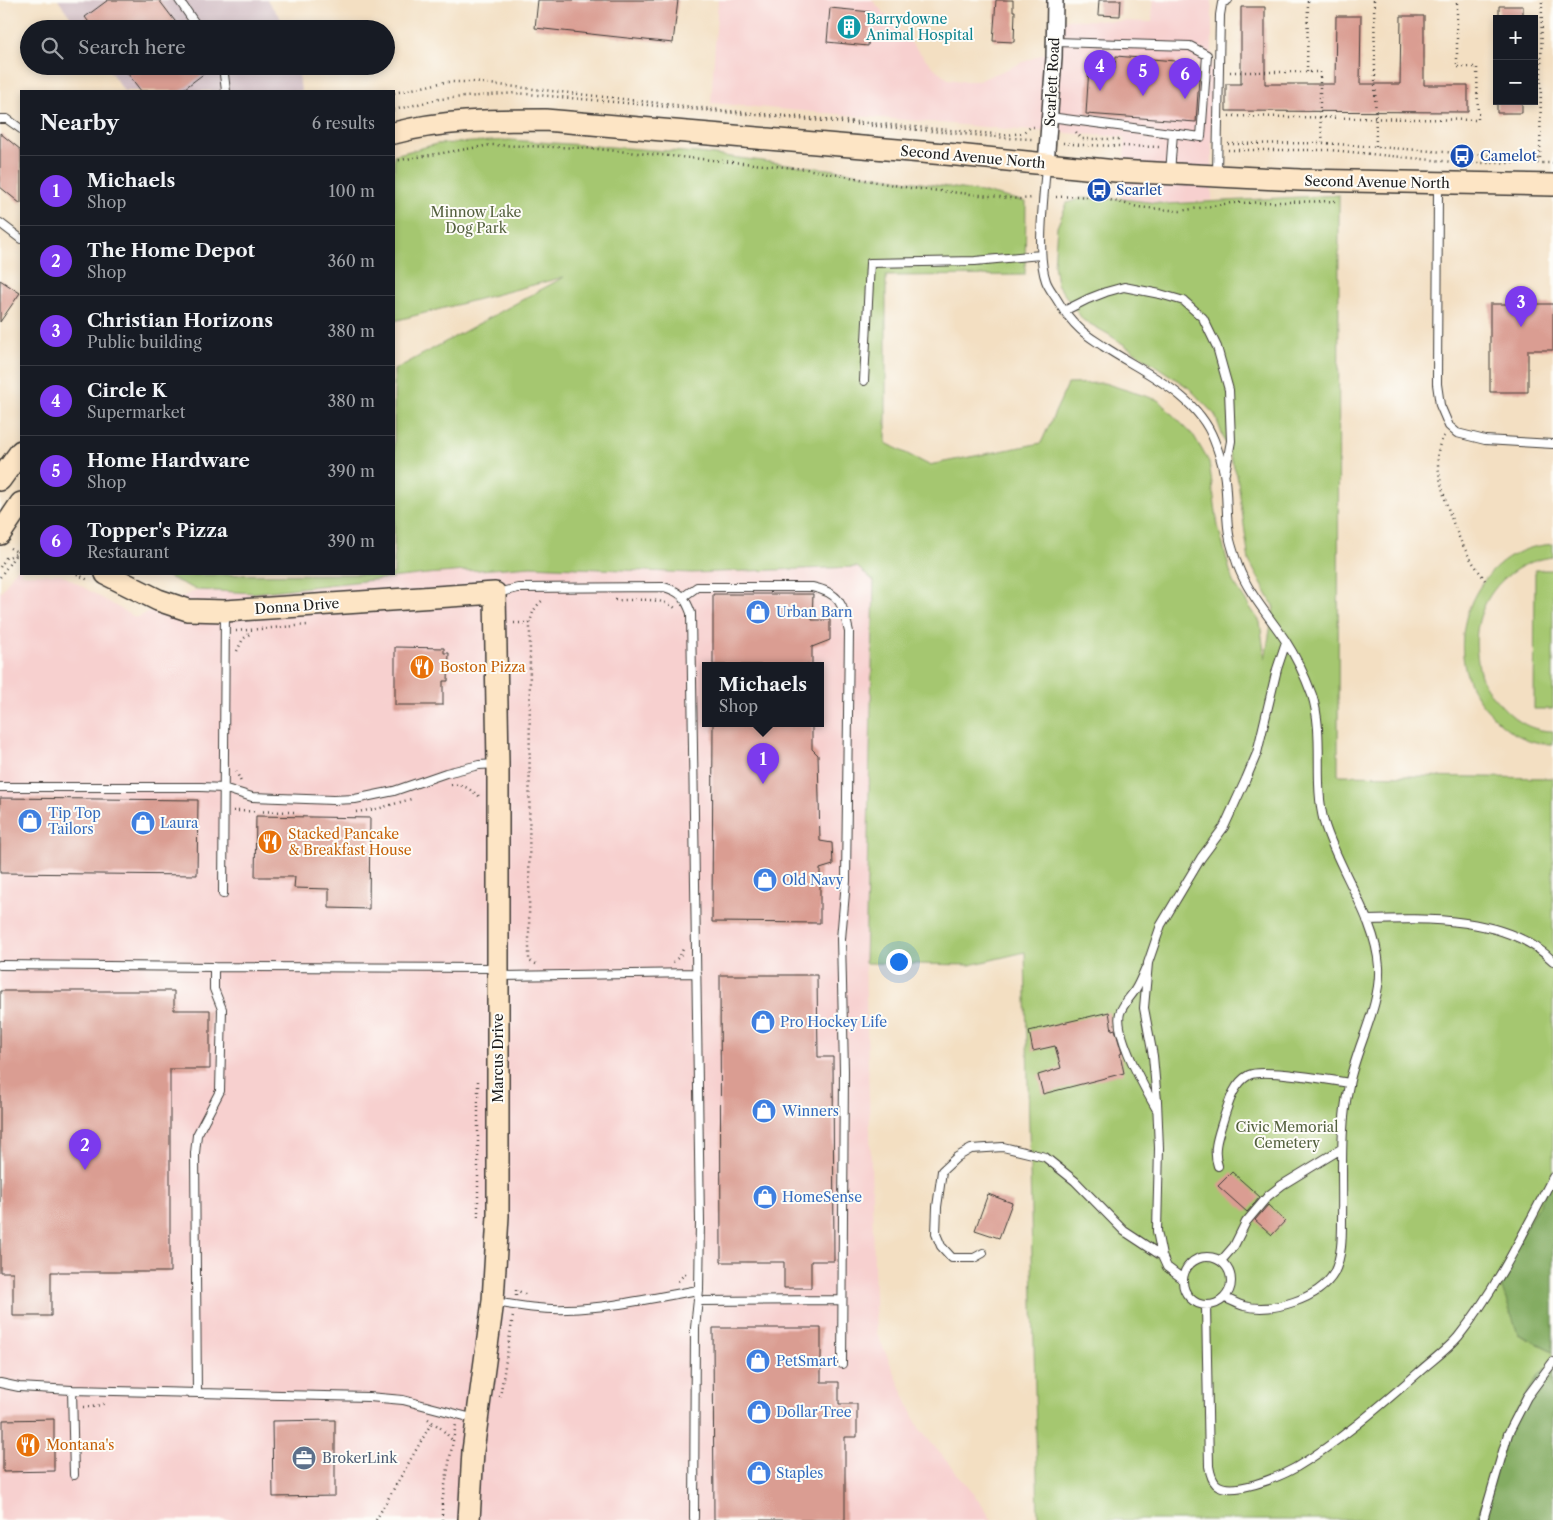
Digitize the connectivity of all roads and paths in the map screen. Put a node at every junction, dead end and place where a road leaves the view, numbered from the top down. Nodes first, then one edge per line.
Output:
1 (180, 0) edge
2 (1055, 0) edge
3 (1228, 0) edge
4 (1308, 0) edge
5 (1374, 0) edge
6 (1457, 0) edge
7 (1542, 0) edge
8 (192, 20) edge
9 (1055, 42) junction
10 (1219, 72) junction
11 (1307, 72) junction
12 (224, 75) edge
13 (226, 90) edge
14 (395, 93) edge
15 (395, 110) edge
16 (1218, 116) junction
17 (1320, 117) junction
18 (1374, 118) junction
19 (0, 119) edge
20 (20, 128) edge
21 (1050, 129) junction
22 (395, 133) edge
23 (1173, 133) junction
24 (1125, 139) dead end
25 (1323, 144) junction
26 (1172, 147) junction
27 (1218, 147) junction
28 (1376, 148) junction
29 (1540, 160) junction
30 (395, 161) edge
31 (1553, 163) edge
32 (1046, 164) junction
33 (1170, 174) junction
34 (1217, 176) junction
35 (1438, 184) junction
36 (1546, 185) edge
37 (1044, 197) junction
38 (1339, 200) dead end
39 (0, 223) edge
40 (20, 238) edge
41 (1041, 254) junction
42 (1064, 311) junction
43 (864, 381) dead end
44 (1449, 426) junction
45 (1553, 444) edge
46 (20, 451) edge
47 (1224, 474) junction
48 (0, 480) edge
49 (14, 511) edge
50 (0, 534) edge
51 (20, 549) edge
52 (18, 553) junction
53 (0, 567) edge
54 (108, 575) edge
55 (0, 577) edge
56 (1485, 580) dead end
57 (495, 594) junction
58 (683, 596) junction
59 (546, 599) dead end
60 (612, 600) dead end
61 (226, 611) junction
62 (678, 615) dead end
63 (253, 631) dead end
64 (1286, 642) junction
65 (237, 655) dead end
66 (488, 764) junction
67 (236, 770) dead end
68 (243, 783) dead end
69 (0, 787) edge
70 (223, 788) junction
71 (479, 796) dead end
72 (223, 894) dead end
73 (1367, 920) junction
74 (683, 942) dead end
75 (1553, 961) edge
76 (1148, 963) junction
77 (543, 964) dead end
78 (0, 965) edge
79 (666, 965) dead end
80 (214, 967) junction
81 (498, 972) junction
82 (697, 974) junction
83 (478, 1077) dead end
84 (1349, 1083) junction
85 (1157, 1112) junction
86 (1341, 1149) junction
87 (1218, 1166) dead end
88 (1553, 1177) edge
89 (478, 1230) dead end
90 (983, 1253) dead end
91 (1162, 1256) junction
92 (1221, 1261) junction
93 (689, 1266) dead end
94 (1183, 1279) junction
95 (677, 1282) dead end
96 (700, 1290) junction
97 (532, 1297) dead end
98 (1225, 1298) junction
99 (842, 1300) junction
100 (698, 1301) junction
101 (493, 1302) junction
102 (514, 1305) junction
103 (1206, 1305) junction
104 (1553, 1362) edge
105 (842, 1364) dead end
106 (0, 1383) edge
107 (72, 1390) junction
108 (197, 1393) junction
109 (499, 1401) dead end
110 (109, 1402) dead end
111 (72, 1407) junction
112 (421, 1417) dead end
113 (468, 1417) junction
114 (432, 1422) junction
115 (453, 1441) junction
116 (74, 1475) dead end
117 (694, 1518) dead end
118 (469, 1519) edge
119 (376, 1520) edge
120 (442, 1520) edge
121 (1483, 1520) edge

1 - 8 lane
2 - 9 street, Scarlett Road
3 - 10 lane
4 - 11 path
5 - 18 path
6 - 18 path
7 - 29 path
9 - 21 street, Scarlett Road
9 - 23 lane
10 - 11 path
10 - 16 lane
11 - 17 path
12 - 13 lane
14 - 21 path
15 - 21 path
16 - 17 path
16 - 27 lane
17 - 18 path
17 - 25 path
18 - 28 path
19 - 20 lane
21 - 23 lane
21 - 24 path
21 - 26 path
21 - 32 street, Scarlett Road
22 - 32 street, Second Avenue North
23 - 26 lane
25 - 27 path
25 - 28 path
26 - 33 lane
27 - 29 path
27 - 34 lane
28 - 29 path
29 - 31 path
29 - 36 path
30 - 37 path
32 - 33 street, Second Avenue North
32 - 37 lane
33 - 34 street, Second Avenue North
34 - 35 street, Second Avenue North
35 - 36 street, Second Avenue North
35 - 44 lane
37 - 38 path
37 - 41 lane
39 - 40 lane
41 - 42 lane
41 - 43 lane
42 - 47 lane
42 - 47 lane
44 - 45 lane
44 - 56 path
46 - 48 street
47 - 64 lane
49 - 50 street
51 - 52 path
52 - 53 path
52 - 55 path
54 - 61 street, Donna Drive
57 - 58 lane
57 - 61 street, Donna Drive
57 - 66 street, Marcus Drive
58 - 82 lane
58 - 99 lane
59 - 77 path
60 - 62 path
61 - 70 lane
63 - 65 path
64 - 73 lane
64 - 76 lane
66 - 70 lane
66 - 71 path
66 - 81 street, Marcus Drive
67 - 68 path
69 - 70 lane
70 - 72 lane
73 - 75 lane
73 - 84 lane
74 - 79 path
76 - 85 lane
76 - 85 lane
78 - 80 lane
80 - 81 lane
80 - 108 lane
81 - 82 lane
81 - 101 street, Marcus Drive
82 - 96 lane
83 - 89 path
84 - 86 lane
84 - 87 lane
85 - 91 lane
86 - 92 lane
86 - 98 lane
88 - 103 lane
90 - 91 lane
91 - 94 lane
92 - 94 lane
92 - 98 lane
93 - 95 path
94 - 103 lane
96 - 100 lane
96 - 102 lane
97 - 102 path
98 - 103 lane
99 - 100 lane
99 - 105 lane
100 - 117 lane
101 - 102 lane
101 - 113 street, Marcus Drive
102 - 109 path
104 - 121 lane
106 - 107 lane
107 - 108 lane
107 - 111 lane
108 - 113 lane
110 - 111 path
111 - 116 lane
112 - 114 path
113 - 115 path
113 - 118 street, Marcus Drive
114 - 115 path
114 - 119 path
115 - 120 path

